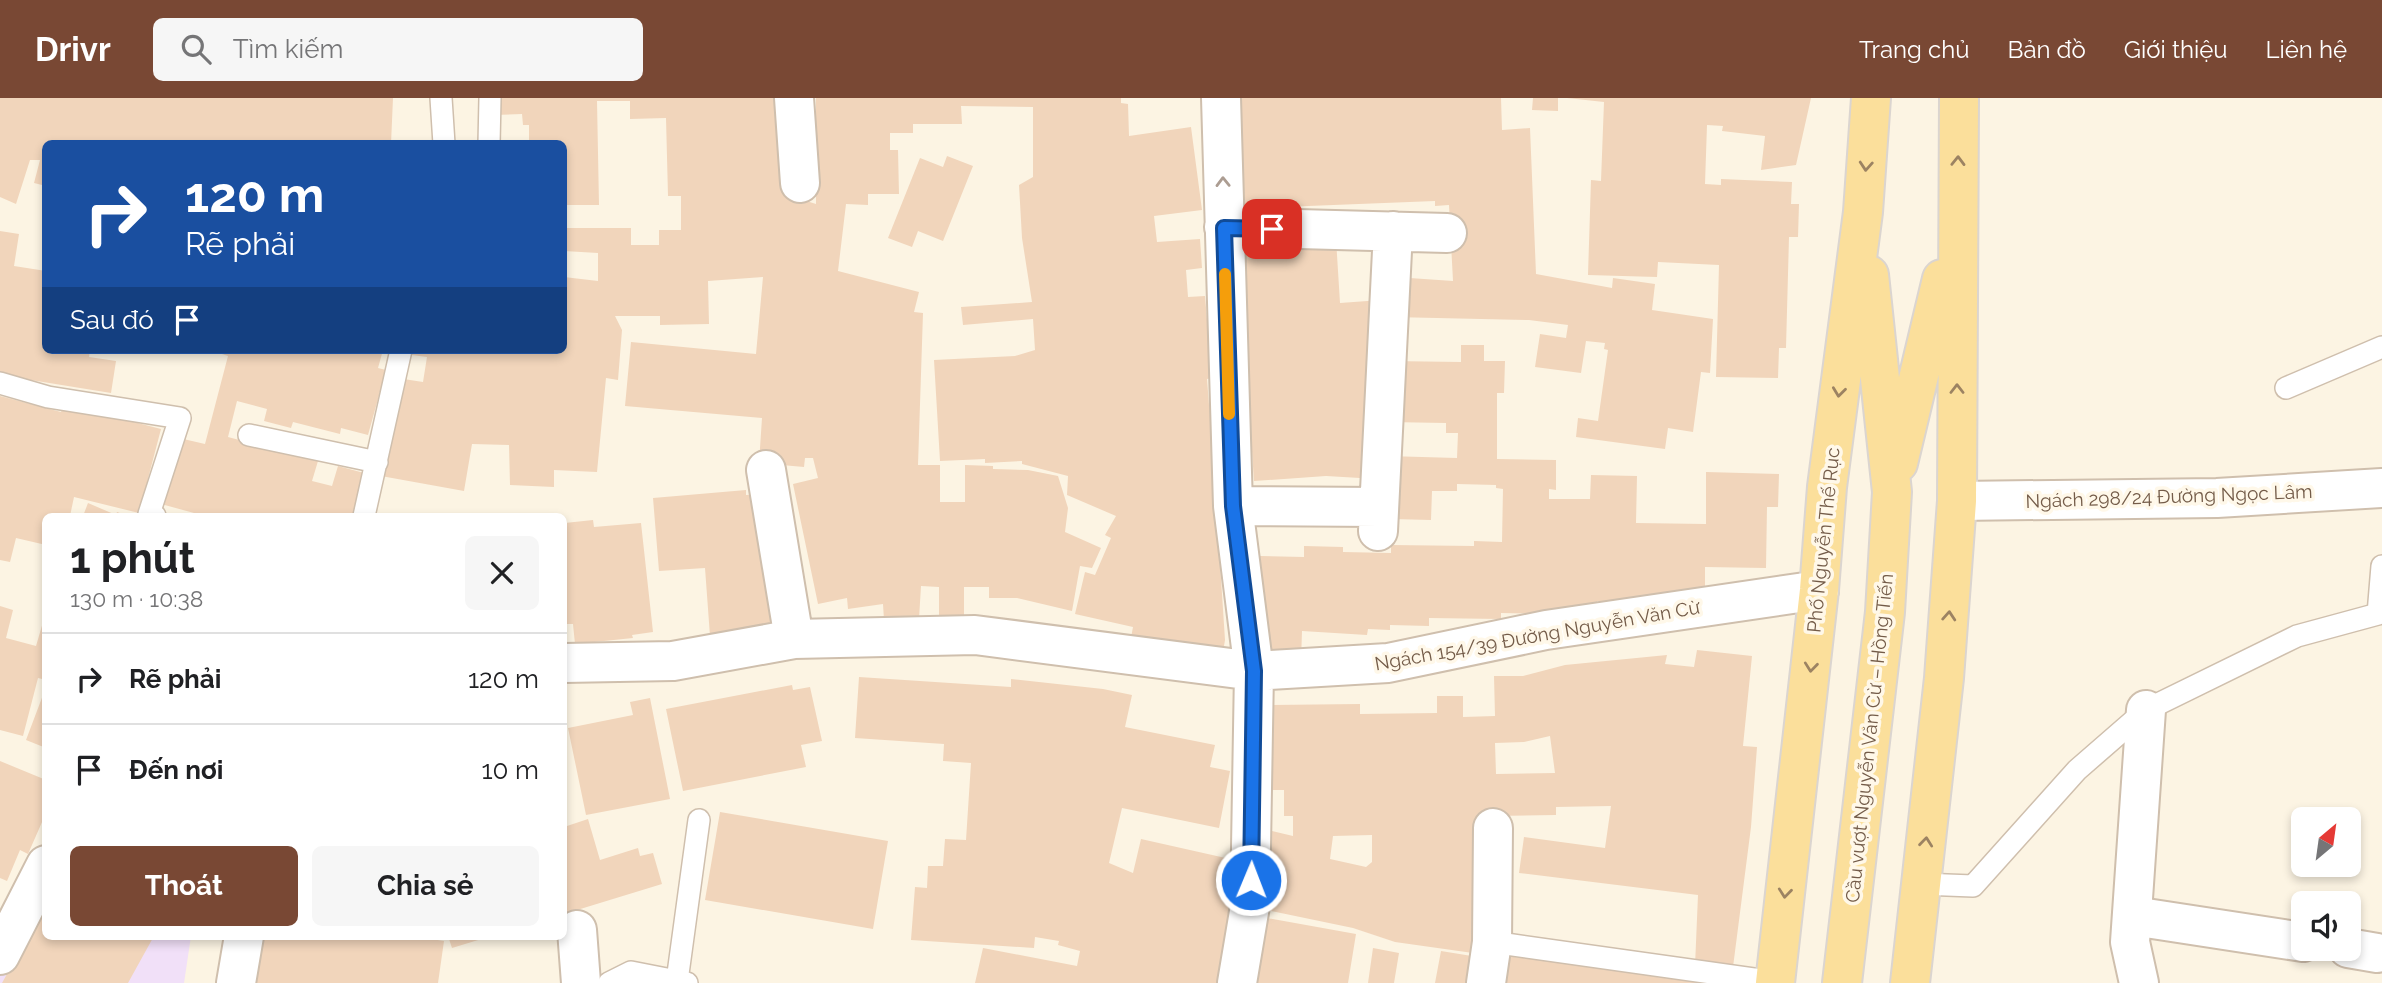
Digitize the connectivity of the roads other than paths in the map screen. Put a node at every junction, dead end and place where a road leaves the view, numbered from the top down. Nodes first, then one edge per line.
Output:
1 (441, 98) edge
2 (490, 98) edge
3 (794, 98) edge
4 (1221, 98) edge
5 (1871, 98) edge
6 (1959, 98) edge
7 (444, 140) edge
8 (489, 140) edge
9 (800, 183) dead end
10 (1863, 212) junction
11 (1957, 216) junction
12 (1224, 228) junction
13 (1393, 231) junction
14 (1447, 233) dead end
15 (2382, 347) edge
16 (400, 354) edge
17 (0, 383) edge
18 (2286, 388) dead end
19 (250, 435) dead end
20 (377, 462) junction
21 (766, 470) dead end
22 (2382, 488) edge
23 (1892, 492) junction
24 (1956, 501) junction
25 (1233, 506) junction
26 (153, 513) edge
27 (364, 513) edge
28 (2382, 566) edge
29 (1819, 590) junction
30 (793, 639) junction
31 (567, 663) edge
32 (1254, 671) junction
33 (2146, 710) junction
34 (699, 820) dead end
35 (1493, 828) dead end
36 (42, 873) edge
37 (1921, 884) junction
38 (2133, 916) junction
39 (577, 930) dead end
40 (243, 940) edge
41 (2291, 940) edge
42 (1492, 942) junction
43 (0, 955) edge
44 (682, 982) edge
45 (236, 983) edge
46 (581, 983) edge
47 (609, 983) edge
48 (1237, 983) edge
49 (1486, 983) edge
50 (1775, 983) edge
51 (1842, 983) edge
52 (1910, 983) edge
53 (2139, 983) edge

1 - 7 lane
2 - 8 lane
3 - 9 street
12 -> 4 street
5 -> 10 main road, Phố Nguyễn Thế Rục
11 -> 6 main road
10 - 23 main road
10 -> 29 main road, Phố Nguyễn Thế Rục
11 - 23 main road
24 -> 11 main road
12 - 13 street
12 - 25 street
13 - 14 street
13 - 25 street
15 - 18 lane
16 - 20 lane
17 - 26 lane
19 - 20 lane
20 - 27 lane
21 - 30 street
22 - 24 street, Ngách 298/24 Đường Ngọc Lâm
23 - 51 main road, Cầu vượt Nguyễn Văn Cừ – Hồng Tiến
37 -> 24 main road
25 - 32 street
28 - 33 lane
29 - 32 street, Ngách 154/39 Đường Nguyễn Văn Cừ
29 -> 50 main road, Phố Nguyễn Thế Rục
30 - 31 street, Ngách 154/39 Đường Nguyễn Văn Cừ
30 - 32 street, Ngách 154/39 Đường Nguyễn Văn Cừ
32 - 48 street
33 - 37 lane
33 - 38 street
34 - 44 lane
35 - 42 street
36 - 43 street
37 - 52 main road
38 - 41 street
38 - 53 street
39 - 46 street
40 - 45 street
42 - 49 street
42 - 50 lane
44 - 47 lane

